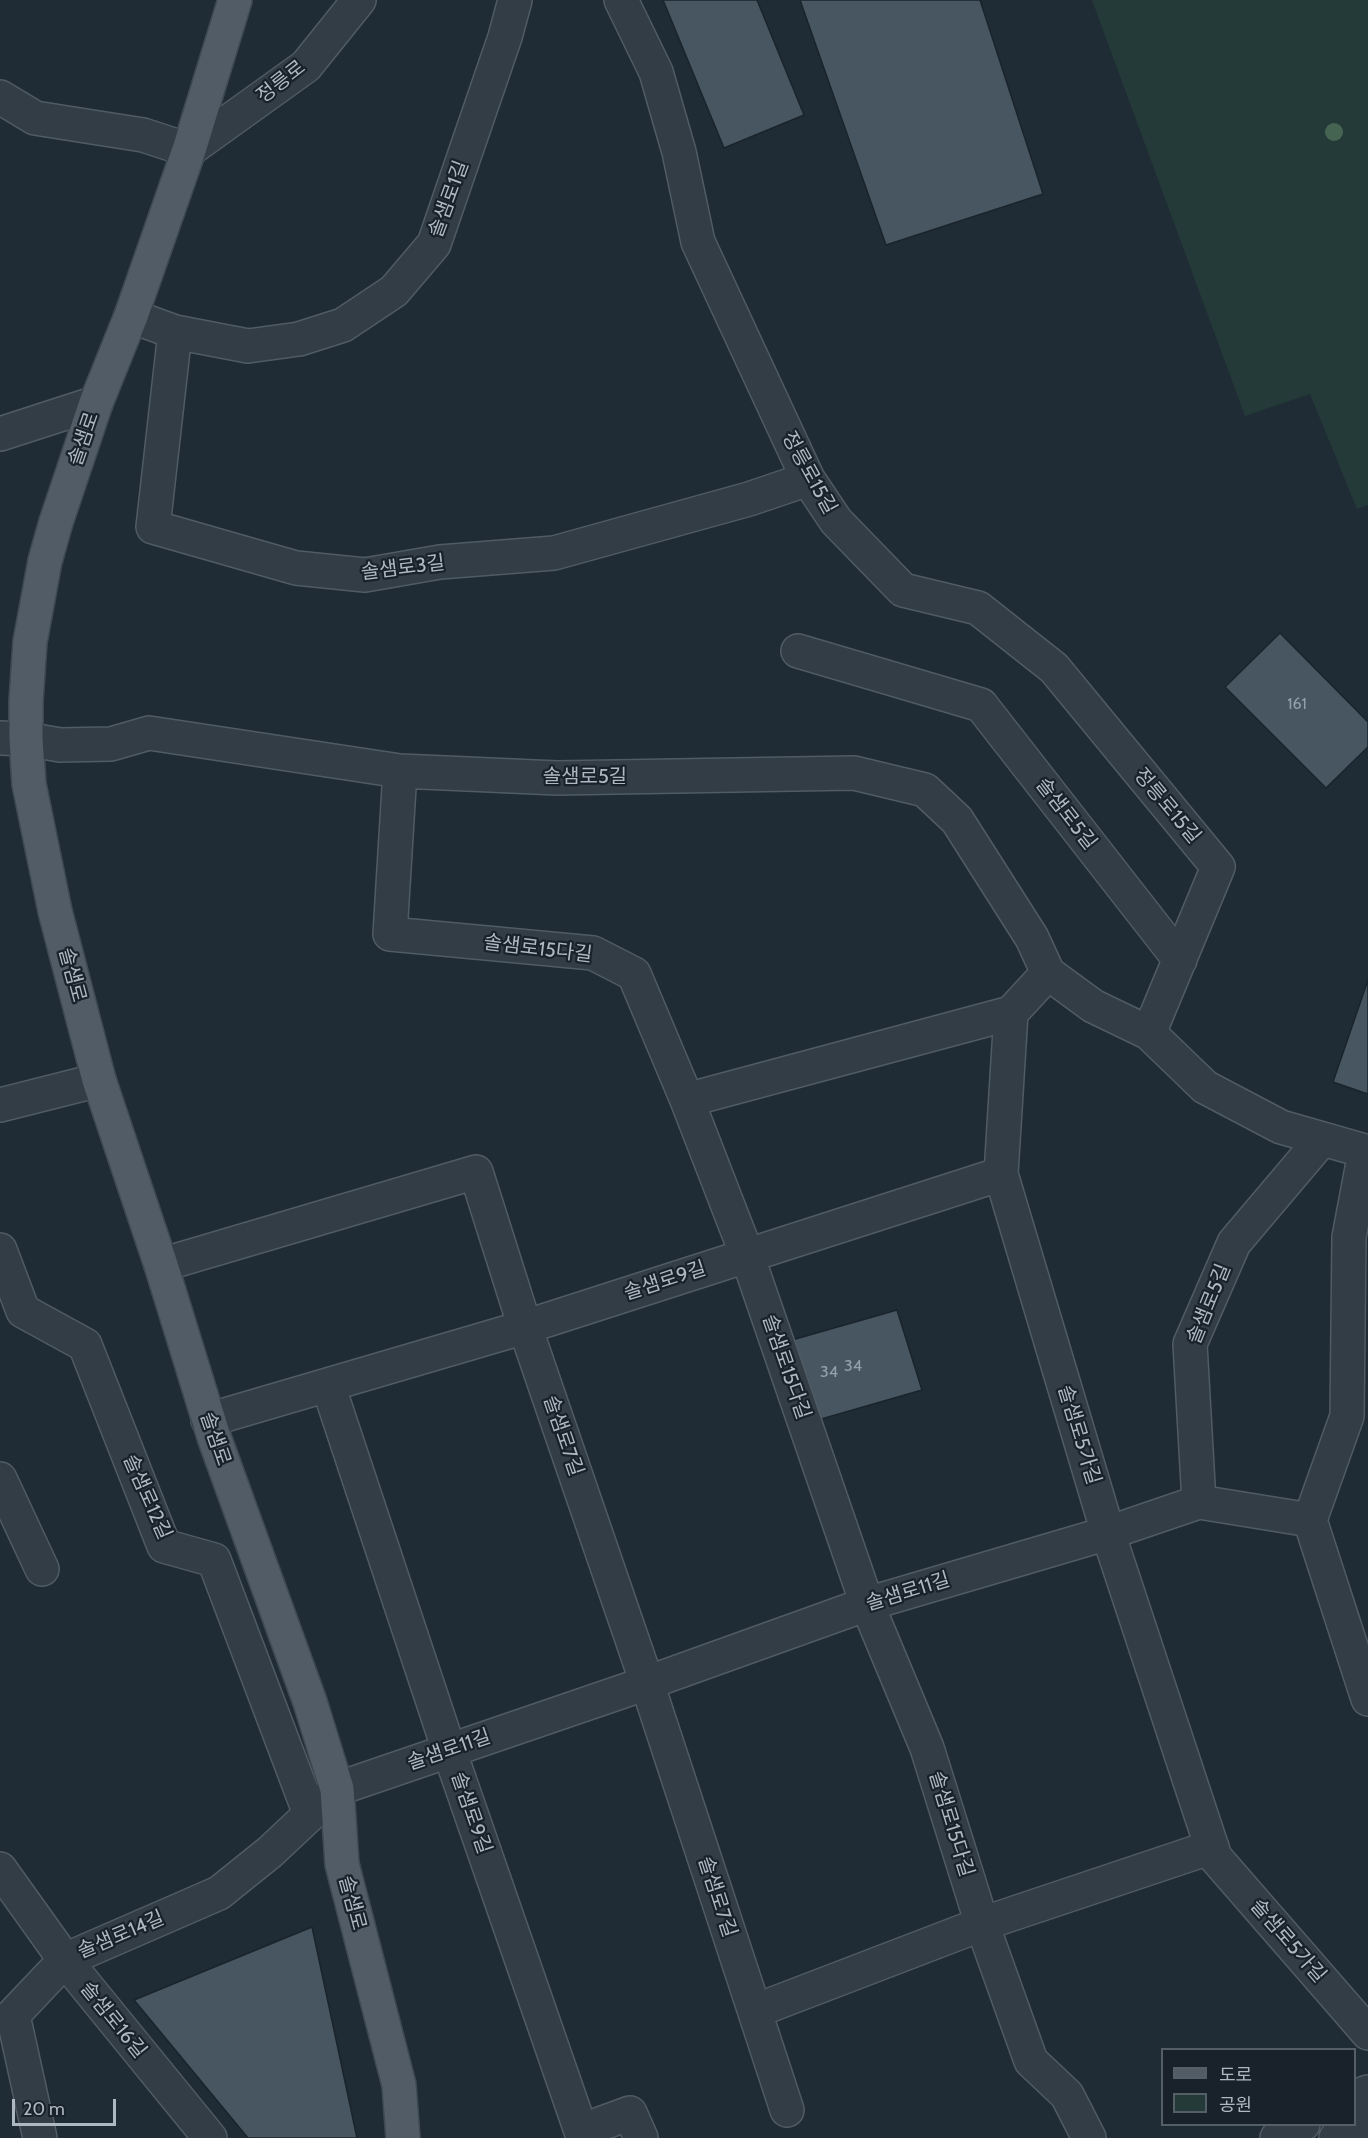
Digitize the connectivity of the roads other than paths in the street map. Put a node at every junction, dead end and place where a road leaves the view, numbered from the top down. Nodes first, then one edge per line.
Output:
1 (235, 0) edge
2 (358, 0) edge
3 (515, 0) edge
4 (621, 0) edge
5 (0, 98) edge
6 (189, 150) junction
7 (131, 316) junction
8 (175, 332) junction
9 (96, 403) junction
10 (0, 434) edge
11 (808, 479) junction
12 (798, 651) dead end
13 (13, 738) edge
14 (400, 771) junction
15 (1180, 960) junction
16 (1048, 973) junction
17 (1011, 1013) junction
18 (1149, 1033) junction
19 (99, 1080) junction
20 (687, 1100) junction
21 (0, 1105) edge
22 (1322, 1139) junction
23 (1367, 1152) edge
24 (1001, 1174) junction
25 (0, 1250) edge
26 (747, 1255) junction
27 (161, 1265) junction
28 (525, 1327) junction
29 (328, 1385) junction
30 (208, 1420) junction
31 (0, 1479) edge
32 (1199, 1502) junction
33 (1310, 1520) junction
34 (1108, 1533) junction
35 (42, 1569) dead end
36 (867, 1604) junction
37 (647, 1683) junction
38 (1368, 1699) edge
39 (449, 1750) junction
40 (337, 1789) junction
41 (310, 1814) junction
42 (1212, 1847) junction
43 (0, 1869) edge
44 (982, 1924) junction
45 (64, 1960) junction
46 (754, 2011) junction
47 (7, 2016) edge
48 (1368, 2033) edge
49 (787, 2110) dead end
50 (1368, 2121) edge
51 (1299, 2126) edge
52 (40, 2138) edge
53 (210, 2138) edge
54 (403, 2138) edge
55 (641, 2138) edge
56 (1089, 2138) edge
57 (1277, 2138) edge
58 (1336, 2138) edge

1 - 6 main road, 솔샘로
2 - 6 street, 정릉로
3 - 8 street, 솔샘로1길
4 - 11 street, 정릉로15길
5 - 6 street
6 - 7 main road, 솔샘로
7 - 8 street, 솔샘로1길
7 - 9 main road, 솔샘로
8 - 11 street, 솔샘로3길
9 - 10 street
9 - 13 main road, 솔샘로
11 - 15 street, 정릉로15길
12 - 15 street, 솔샘로5길
13 - 14 street, 솔샘로5길
13 - 19 main road, 솔샘로
14 - 16 street, 솔샘로5길
14 - 20 street, 솔샘로15다길
15 - 18 street
16 - 17 street
16 - 18 street, 솔샘로5길
17 - 20 street
17 - 24 street, 솔샘로5가길
18 - 22 street, 솔샘로5길
19 - 21 street
19 - 27 main road, 솔샘로
20 - 26 street, 솔샘로15다길
22 - 23 street, 솔샘로5길
22 - 32 street, 솔샘로5길
23 - 33 street, 솔샘로5길
24 - 26 street, 솔샘로9길
24 - 34 street, 솔샘로5가길
25 - 41 street, 솔샘로12길
26 - 28 street, 솔샘로9길
26 - 36 street, 솔샘로15다길
27 - 28 street, 솔샘로7길
27 - 30 main road, 솔샘로
28 - 29 street, 솔샘로9길
28 - 37 street, 솔샘로7길
29 - 30 street, 솔샘로9길
29 - 39 street, 솔샘로9길
30 - 40 main road, 솔샘로
31 - 35 street
32 - 33 street, 솔샘로11길
32 - 34 street, 솔샘로11길
33 - 38 street
34 - 36 street, 솔샘로11길
34 - 42 street, 솔샘로5가길
36 - 37 street, 솔샘로11길
36 - 44 street, 솔샘로15다길
37 - 39 street, 솔샘로11길
37 - 46 street, 솔샘로7길
39 - 40 street, 솔샘로11길
39 - 55 street, 솔샘로9길
40 - 41 street, 솔샘로14길
40 - 54 main road, 솔샘로
41 - 45 street, 솔샘로14길
42 - 44 street
42 - 48 street, 솔샘로5가길
43 - 45 street, 솔샘로16길
44 - 46 street
44 - 56 street, 솔샘로15다길
45 - 47 street, 솔샘로14길
45 - 53 street, 솔샘로16길
46 - 49 street, 솔샘로7길
47 - 52 street, 솔샘로14길
50 - 58 street
51 - 57 street

